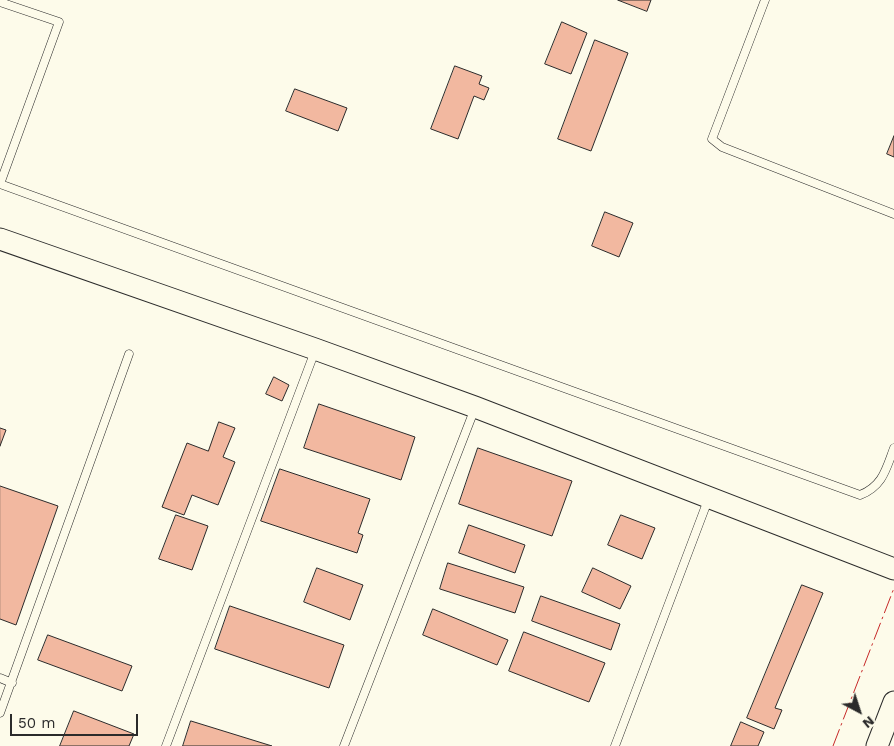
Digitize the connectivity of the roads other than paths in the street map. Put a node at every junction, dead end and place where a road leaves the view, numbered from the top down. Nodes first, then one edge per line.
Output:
1 (765, 0) edge
2 (0, 2) edge
3 (0, 184) edge
4 (894, 214) edge
5 (0, 239) edge
6 (315, 349) junction
7 (129, 354) dead end
8 (475, 407) junction
9 (894, 448) edge
10 (710, 497) junction
11 (894, 569) edge
12 (0, 678) edge
13 (12, 683) junction
14 (894, 702) edge
15 (0, 713) edge
16 (166, 746) edge
17 (344, 746) edge
18 (616, 746) edge
19 (877, 746) edge

1 - 4 lane
2 - 3 lane
3 - 9 lane
5 - 6 main road
6 - 8 main road
6 - 16 lane
7 - 13 lane
8 - 10 main road
8 - 17 lane
10 - 11 main road
10 - 18 lane
12 - 13 lane
13 - 15 lane
14 - 19 main road

